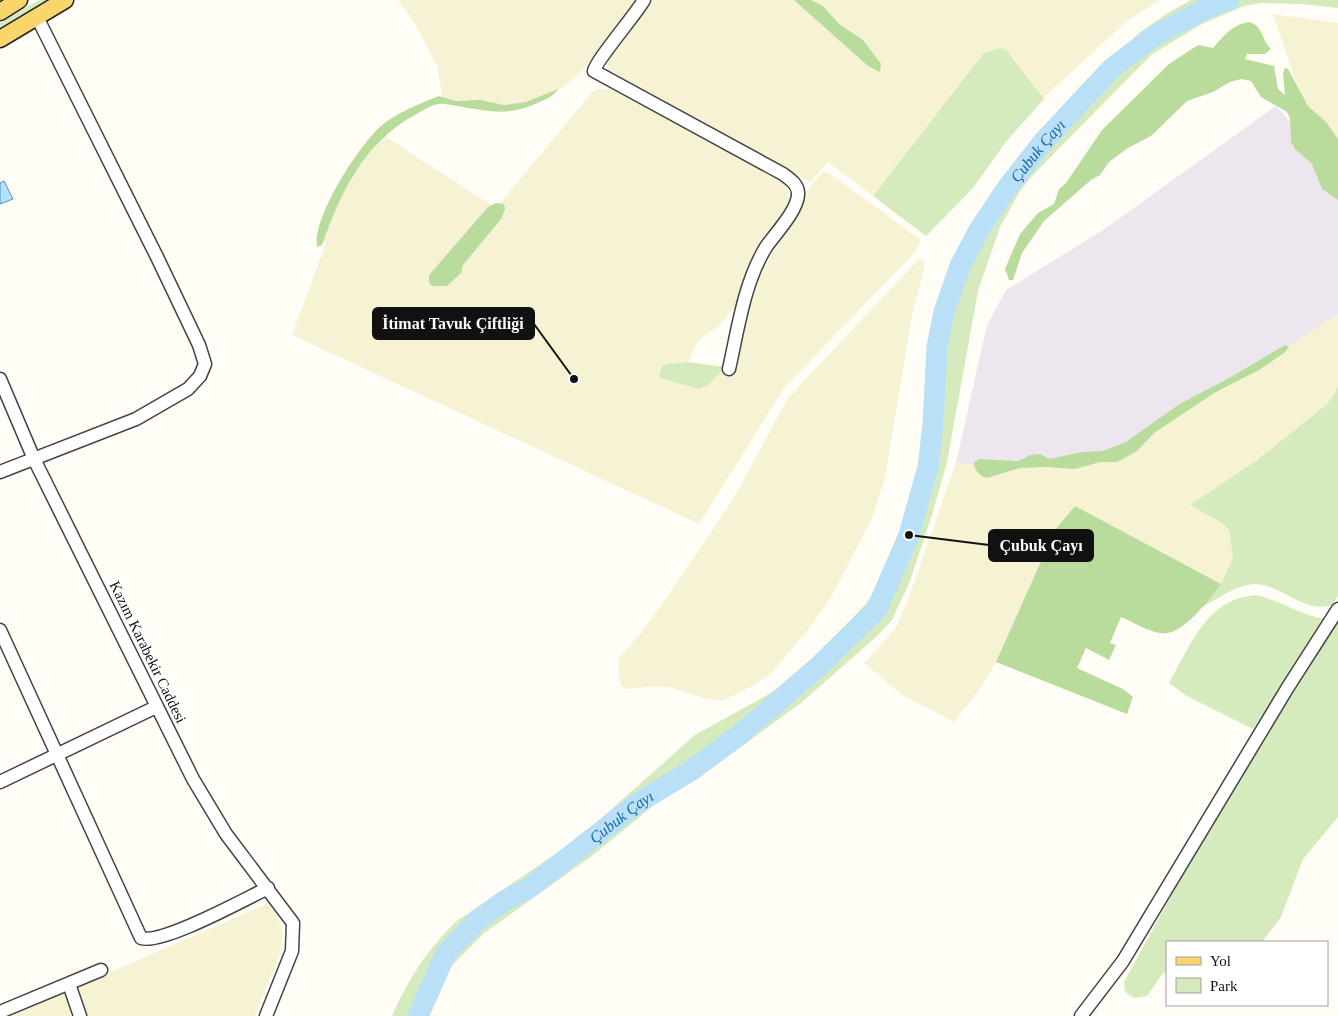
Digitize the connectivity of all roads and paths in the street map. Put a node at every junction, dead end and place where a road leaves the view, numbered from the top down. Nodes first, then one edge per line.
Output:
1 (19, 0) edge
2 (65, 0) edge
3 (644, 0) edge
4 (0, 12) edge
5 (37, 17) junction
6 (0, 39) edge
7 (729, 369) dead end
8 (0, 379) edge
9 (34, 459) junction
10 (0, 472) edge
11 (1338, 609) edge
12 (0, 630) edge
13 (156, 707) junction
14 (57, 755) junction
15 (0, 782) edge
16 (268, 888) junction
17 (101, 970) dead end
18 (69, 984) junction
19 (0, 1012) edge
20 (80, 1016) edge
21 (266, 1016) edge
22 (1081, 1016) edge

1 - 4 main road
2 - 5 main road
3 - 7 street
5 - 6 main road
5 - 9 street
8 - 9 street, Kazım Karabekir Caddesi
9 - 10 street
9 - 13 street, Kazım Karabekir Caddesi
11 - 22 street
12 - 14 street
13 - 14 street
13 - 16 street, Kazım Karabekir Caddesi
14 - 15 street
14 - 16 street
16 - 21 street, Kazım Karabekir Caddesi
17 - 18 street
18 - 19 street
18 - 20 street

